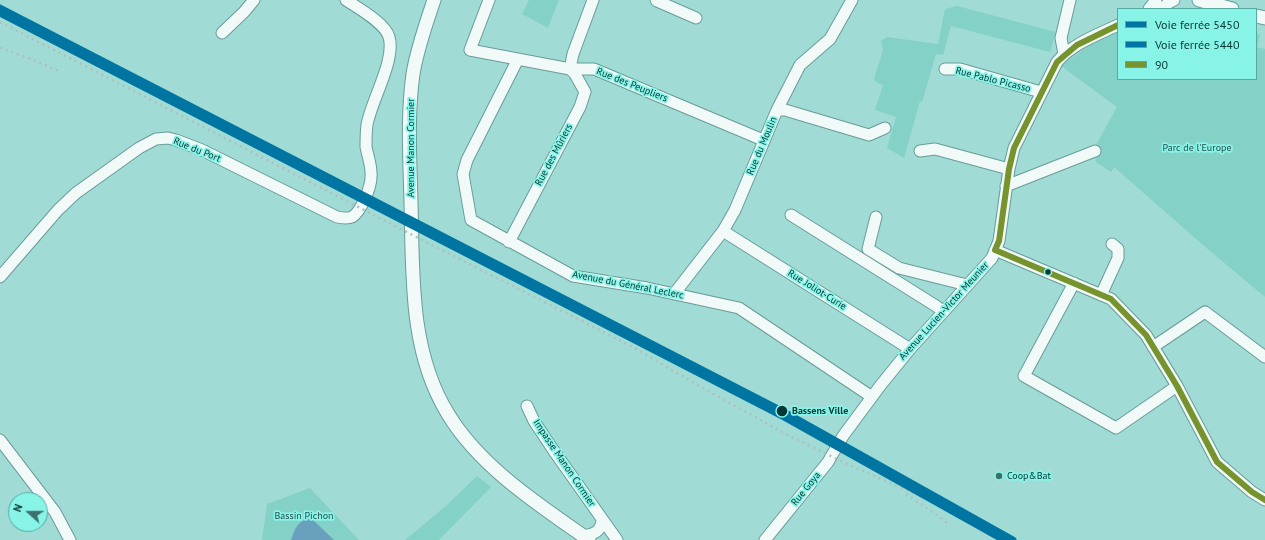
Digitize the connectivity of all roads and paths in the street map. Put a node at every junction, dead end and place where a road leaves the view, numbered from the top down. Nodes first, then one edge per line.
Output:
1 (254, 0) edge
2 (346, 0) edge
3 (434, 0) edge
4 (488, 0) edge
5 (593, 0) edge
6 (656, 0) edge
7 (852, 0) edge
8 (1070, 0) edge
9 (1156, 0) edge
10 (1174, 0) edge
11 (1199, 0) edge
12 (1150, 8) edge
13 (1162, 8) edge
14 (1228, 8) edge
15 (696, 18) dead end
16 (1117, 26) edge
17 (222, 33) dead end
18 (1064, 54) junction
19 (518, 60) junction
20 (570, 69) junction
21 (945, 69) dead end
22 (1042, 92) junction
23 (777, 110) junction
24 (885, 128) dead end
25 (764, 140) junction
26 (920, 151) dead end
27 (1095, 151) dead end
28 (1008, 169) junction
29 (1006, 186) junction
30 (791, 215) dead end
31 (876, 217) dead end
32 (723, 231) junction
33 (509, 242) junction
34 (1112, 244) dead end
35 (995, 250) junction
36 (0, 277) edge
37 (1074, 283) junction
38 (967, 284) junction
39 (674, 294) junction
40 (1101, 295) junction
41 (943, 311) junction
42 (1153, 347) junction
43 (910, 349) junction
44 (1265, 357) edge
45 (1177, 386) junction
46 (872, 397) junction
47 (527, 406) dead end
48 (843, 436) joint
49 (0, 440) edge
50 (1265, 500) edge
51 (602, 520) junction
52 (586, 538) edge
53 (70, 540) edge
54 (617, 540) edge
55 (765, 540) edge

1 - 17 street
2 - 36 street, Rue du Port
3 - 52 street, Avenue Manon Cormier
4 - 19 street, Rue des Peupliers
5 - 20 street
6 - 15 street
7 - 23 street, Rue du Moulin
8 - 18 street
9 - 12 street
10 - 13 street
11 - 14 street
16 - 18 street, Avenue Lucien-Victor Meunier
18 - 22 street, Avenue Lucien-Victor Meunier
19 - 20 street, Rue des Peupliers
19 - 33 street, Avenue du Général Leclerc
20 - 25 street, Rue des Peupliers
20 - 33 street, Rue des Mûriers
21 - 22 street, Rue Pablo Picasso
22 - 28 street, Avenue Lucien-Victor Meunier
23 - 24 street
23 - 25 street, Rue du Moulin
25 - 32 street, Rue du Moulin
26 - 28 street
27 - 29 street
28 - 29 street, Avenue Lucien-Victor Meunier
29 - 35 street, Avenue Lucien-Victor Meunier
30 - 41 street
31 - 38 street
32 - 39 street, Rue du Moulin
32 - 43 street, Rue Joliot-Curie
33 - 39 street, Avenue du Général Leclerc
34 - 40 street
35 - 37 street
35 - 38 street, Avenue Lucien-Victor Meunier
37 - 40 street
37 - 45 street
38 - 41 street, Avenue Lucien-Victor Meunier
39 - 46 street, Avenue du Général Leclerc
40 - 42 street
41 - 43 street, Avenue Lucien-Victor Meunier
42 - 44 street
42 - 45 street
43 - 46 street, Avenue Lucien-Victor Meunier
45 - 50 street
46 - 48 street, Avenue Lucien-Victor Meunier
47 - 51 street, Impasse Manon Cormier
48 - 55 street, Rue Goya
49 - 53 street
51 - 52 street
51 - 54 street, Impasse Manon Cormier

